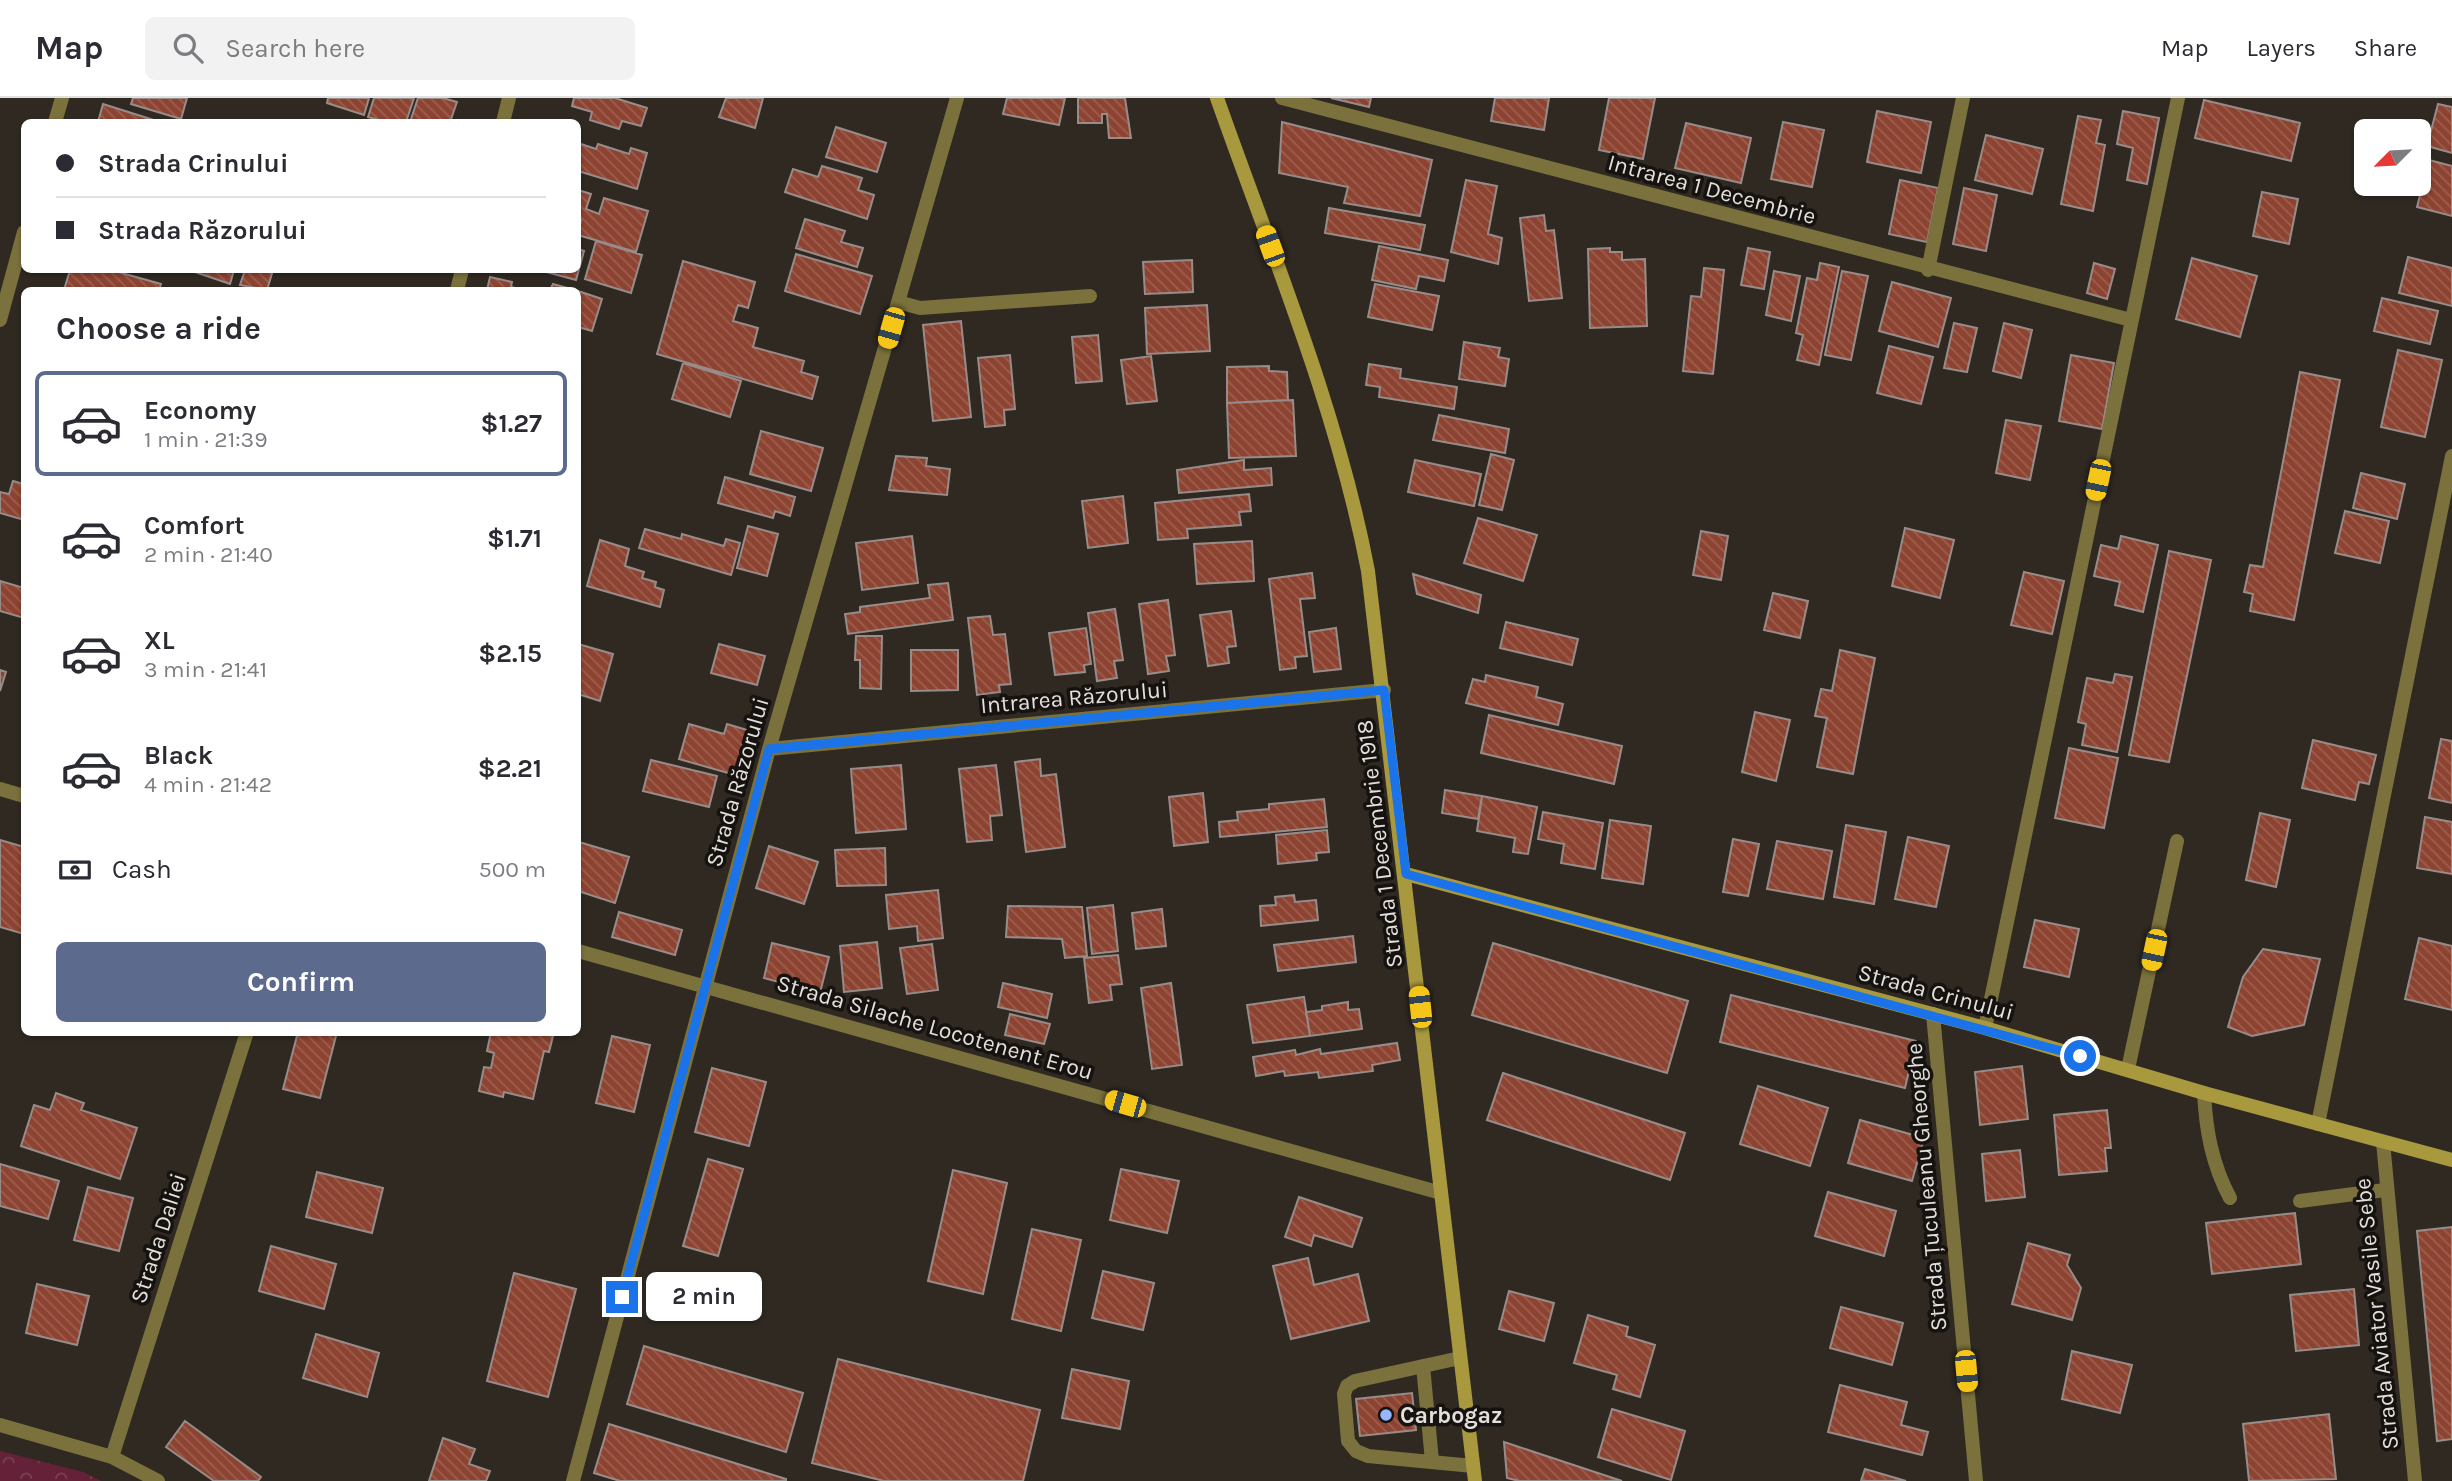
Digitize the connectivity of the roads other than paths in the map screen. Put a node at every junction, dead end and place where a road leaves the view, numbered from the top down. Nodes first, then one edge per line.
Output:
1 (62, 98) edge
2 (509, 98) edge
3 (957, 98) edge
4 (1217, 98) edge
5 (1282, 98) edge
6 (1963, 98) edge
7 (2178, 98) edge
8 (56, 119) edge
9 (504, 119) edge
10 (21, 244) edge
11 (1928, 270) junction
12 (1090, 296) dead end
13 (898, 302) junction
14 (0, 320) edge
15 (2131, 320) junction
16 (2452, 456) edge
17 (1384, 690) junction
18 (769, 749) junction
19 (0, 789) edge
20 (21, 795) edge
21 (2177, 841) dead end
22 (1406, 874) junction
23 (581, 952) edge
24 (704, 985) junction
25 (1933, 1014) junction
26 (1985, 1028) junction
27 (246, 1036) edge
28 (2128, 1069) junction
29 (2204, 1093) junction
30 (2318, 1124) junction
31 (2383, 1142) junction
32 (2452, 1160) edge
33 (2385, 1190) junction
34 (1441, 1193) junction
35 (2230, 1198) dead end
36 (2300, 1202) dead end
37 (1461, 1358) junction
38 (1423, 1366) junction
39 (0, 1425) edge
40 (112, 1457) junction
41 (1433, 1461) junction
42 (1474, 1466) junction
43 (158, 1481) edge
44 (573, 1481) edge
45 (1475, 1481) edge
46 (1976, 1481) edge
47 (2415, 1481) edge

1 - 8 street
2 - 9 street
3 - 13 street, Strada Răzorului
4 - 17 main road, Strada 1 Decembrie 1918
5 - 11 street, Intrarea 1 Decembrie
6 - 11 street
7 - 15 street
10 - 14 street
11 - 15 street, Intrarea 1 Decembrie
12 - 13 street
13 - 18 street, Strada Răzorului
15 - 26 street
16 - 30 street
17 - 18 street, Intrarea Răzorului
17 - 22 main road, Strada 1 Decembrie 1918
18 - 24 street, Strada Răzorului
19 - 20 street
21 - 28 street
22 - 25 main road, Strada Crinului
22 - 34 main road, Strada 1 Decembrie 1918
23 - 24 street, Strada Silache Locotenent Erou
24 - 34 street, Strada Silache Locotenent Erou
24 - 44 street, Strada Răzorului
25 - 26 main road, Strada Crinului
25 - 46 street, Strada Țuculeanu Gheorghe
26 - 28 main road, Strada Crinului
27 - 40 street, Strada Daliei
28 - 29 main road, Strada Crinului
29 - 30 main road, Strada Crinului
29 - 35 street
30 - 31 main road, Strada Crinului
31 - 32 main road, Strada Crinului
31 - 33 street, Strada Aviator Vasile Sebe
33 - 36 street
33 - 47 street, Strada Aviator Vasile Sebe
34 - 37 main road, Strada 1 Decembrie 1918
37 - 38 street
37 - 42 main road, Strada 1 Decembrie 1918
38 - 41 street
38 - 41 street
39 - 40 street
40 - 43 street
41 - 42 street
42 - 45 main road, Strada 1 Decembrie 1918

